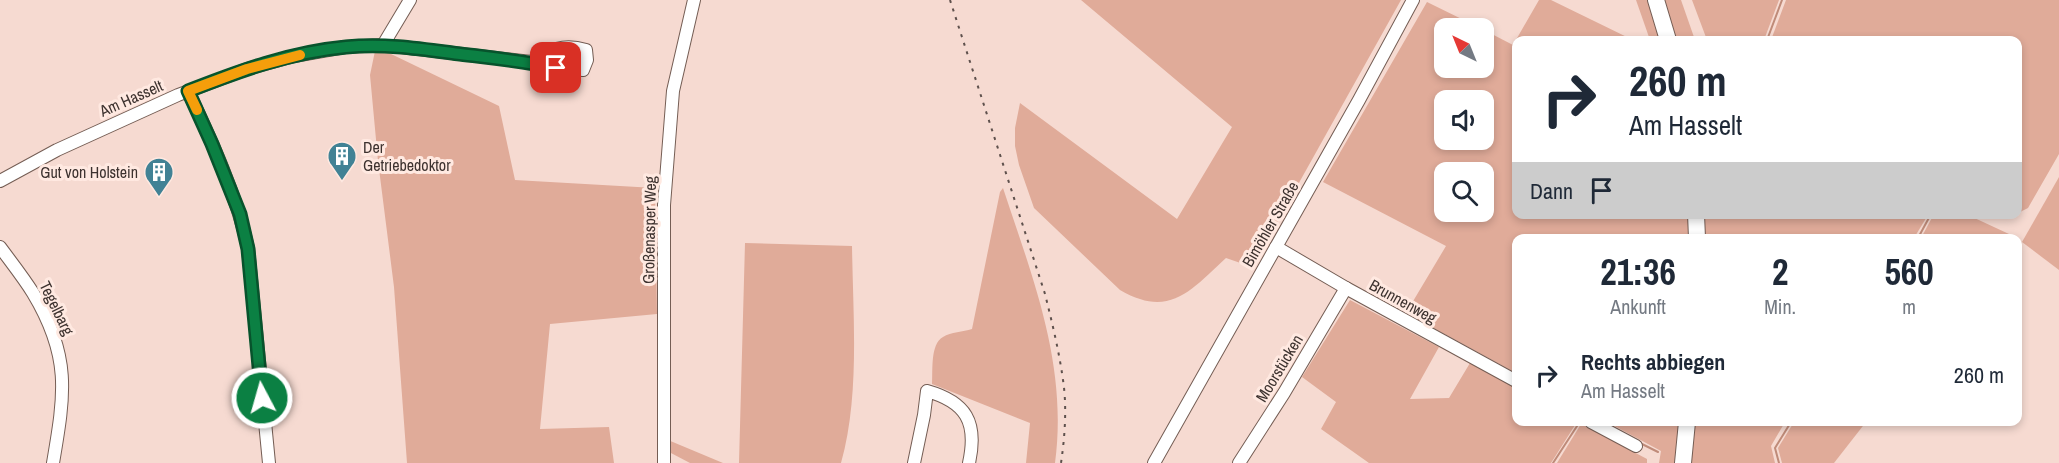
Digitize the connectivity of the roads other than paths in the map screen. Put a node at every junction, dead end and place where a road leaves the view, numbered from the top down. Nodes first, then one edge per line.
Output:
1 (410, 0) edge
2 (694, 0) edge
3 (1413, 0) edge
4 (1656, 0) edge
5 (1667, 36) edge
6 (383, 45) junction
7 (531, 62) dead end
8 (188, 91) junction
9 (0, 181) edge
10 (1696, 219) edge
11 (1697, 234) edge
12 (0, 247) edge
13 (1276, 247) junction
14 (1346, 288) junction
15 (1512, 379) edge
16 (1598, 426) edge
17 (1687, 426) edge
18 (1636, 446) dead end
19 (53, 463) edge
20 (269, 463) edge
21 (664, 463) edge
22 (914, 463) edge
23 (969, 463) edge
24 (1154, 463) edge
25 (1239, 463) edge
26 (1683, 463) edge

1 - 6 street
2 - 21 street, Großenasper Weg
3 - 13 street, Bimöhler Straße
4 - 5 main road
6 - 7 street, Am Hasselt
6 - 8 street, Am Hasselt
8 - 9 street, Am Hasselt
8 - 20 street
10 - 11 main road
12 - 19 street, Tegelbarg
13 - 14 street, Brunnenweg
13 - 24 street, Bimöhler Straße
14 - 15 street, Brunnenweg
14 - 25 street, Moorstücken
16 - 18 street
17 - 26 main road
22 - 23 street

